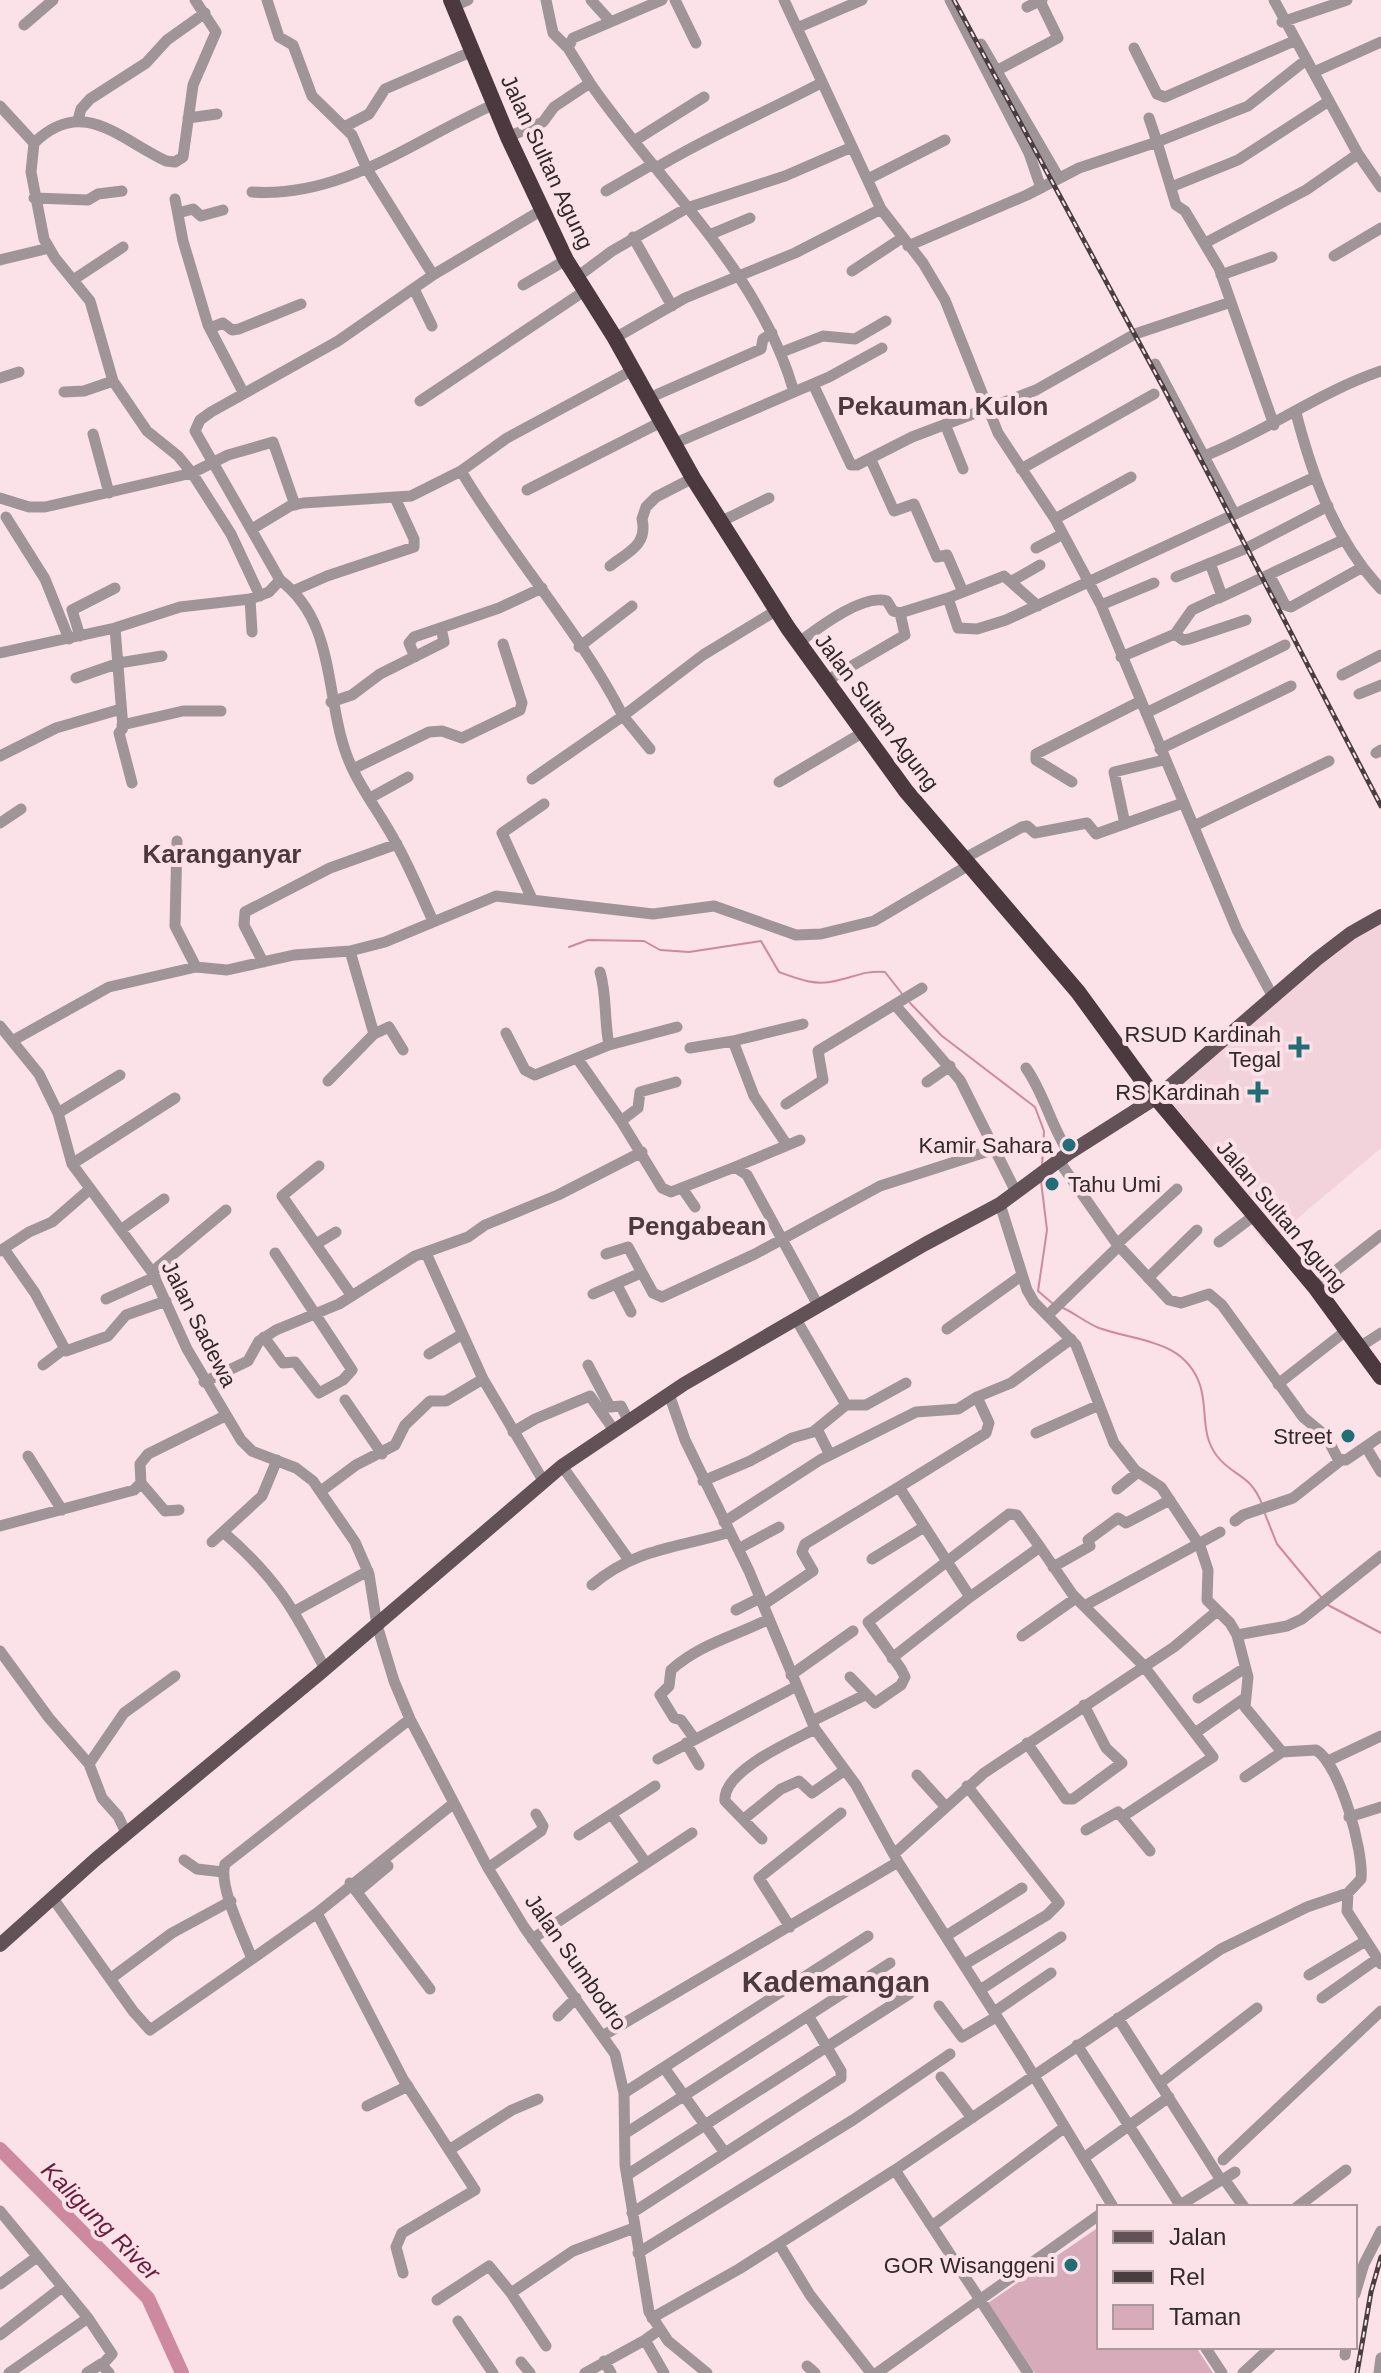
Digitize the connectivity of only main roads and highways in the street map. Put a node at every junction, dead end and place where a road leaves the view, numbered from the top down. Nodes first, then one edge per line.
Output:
1 (458, 2) edge
2 (1381, 916) edge
3 (1157, 1097) junction
4 (1381, 1377) edge
5 (0, 1945) edge

1 - 3 highway, Jalan Sultan Agung
2 - 3 main road
3 - 4 highway, Jalan Sultan Agung
3 - 5 main road

